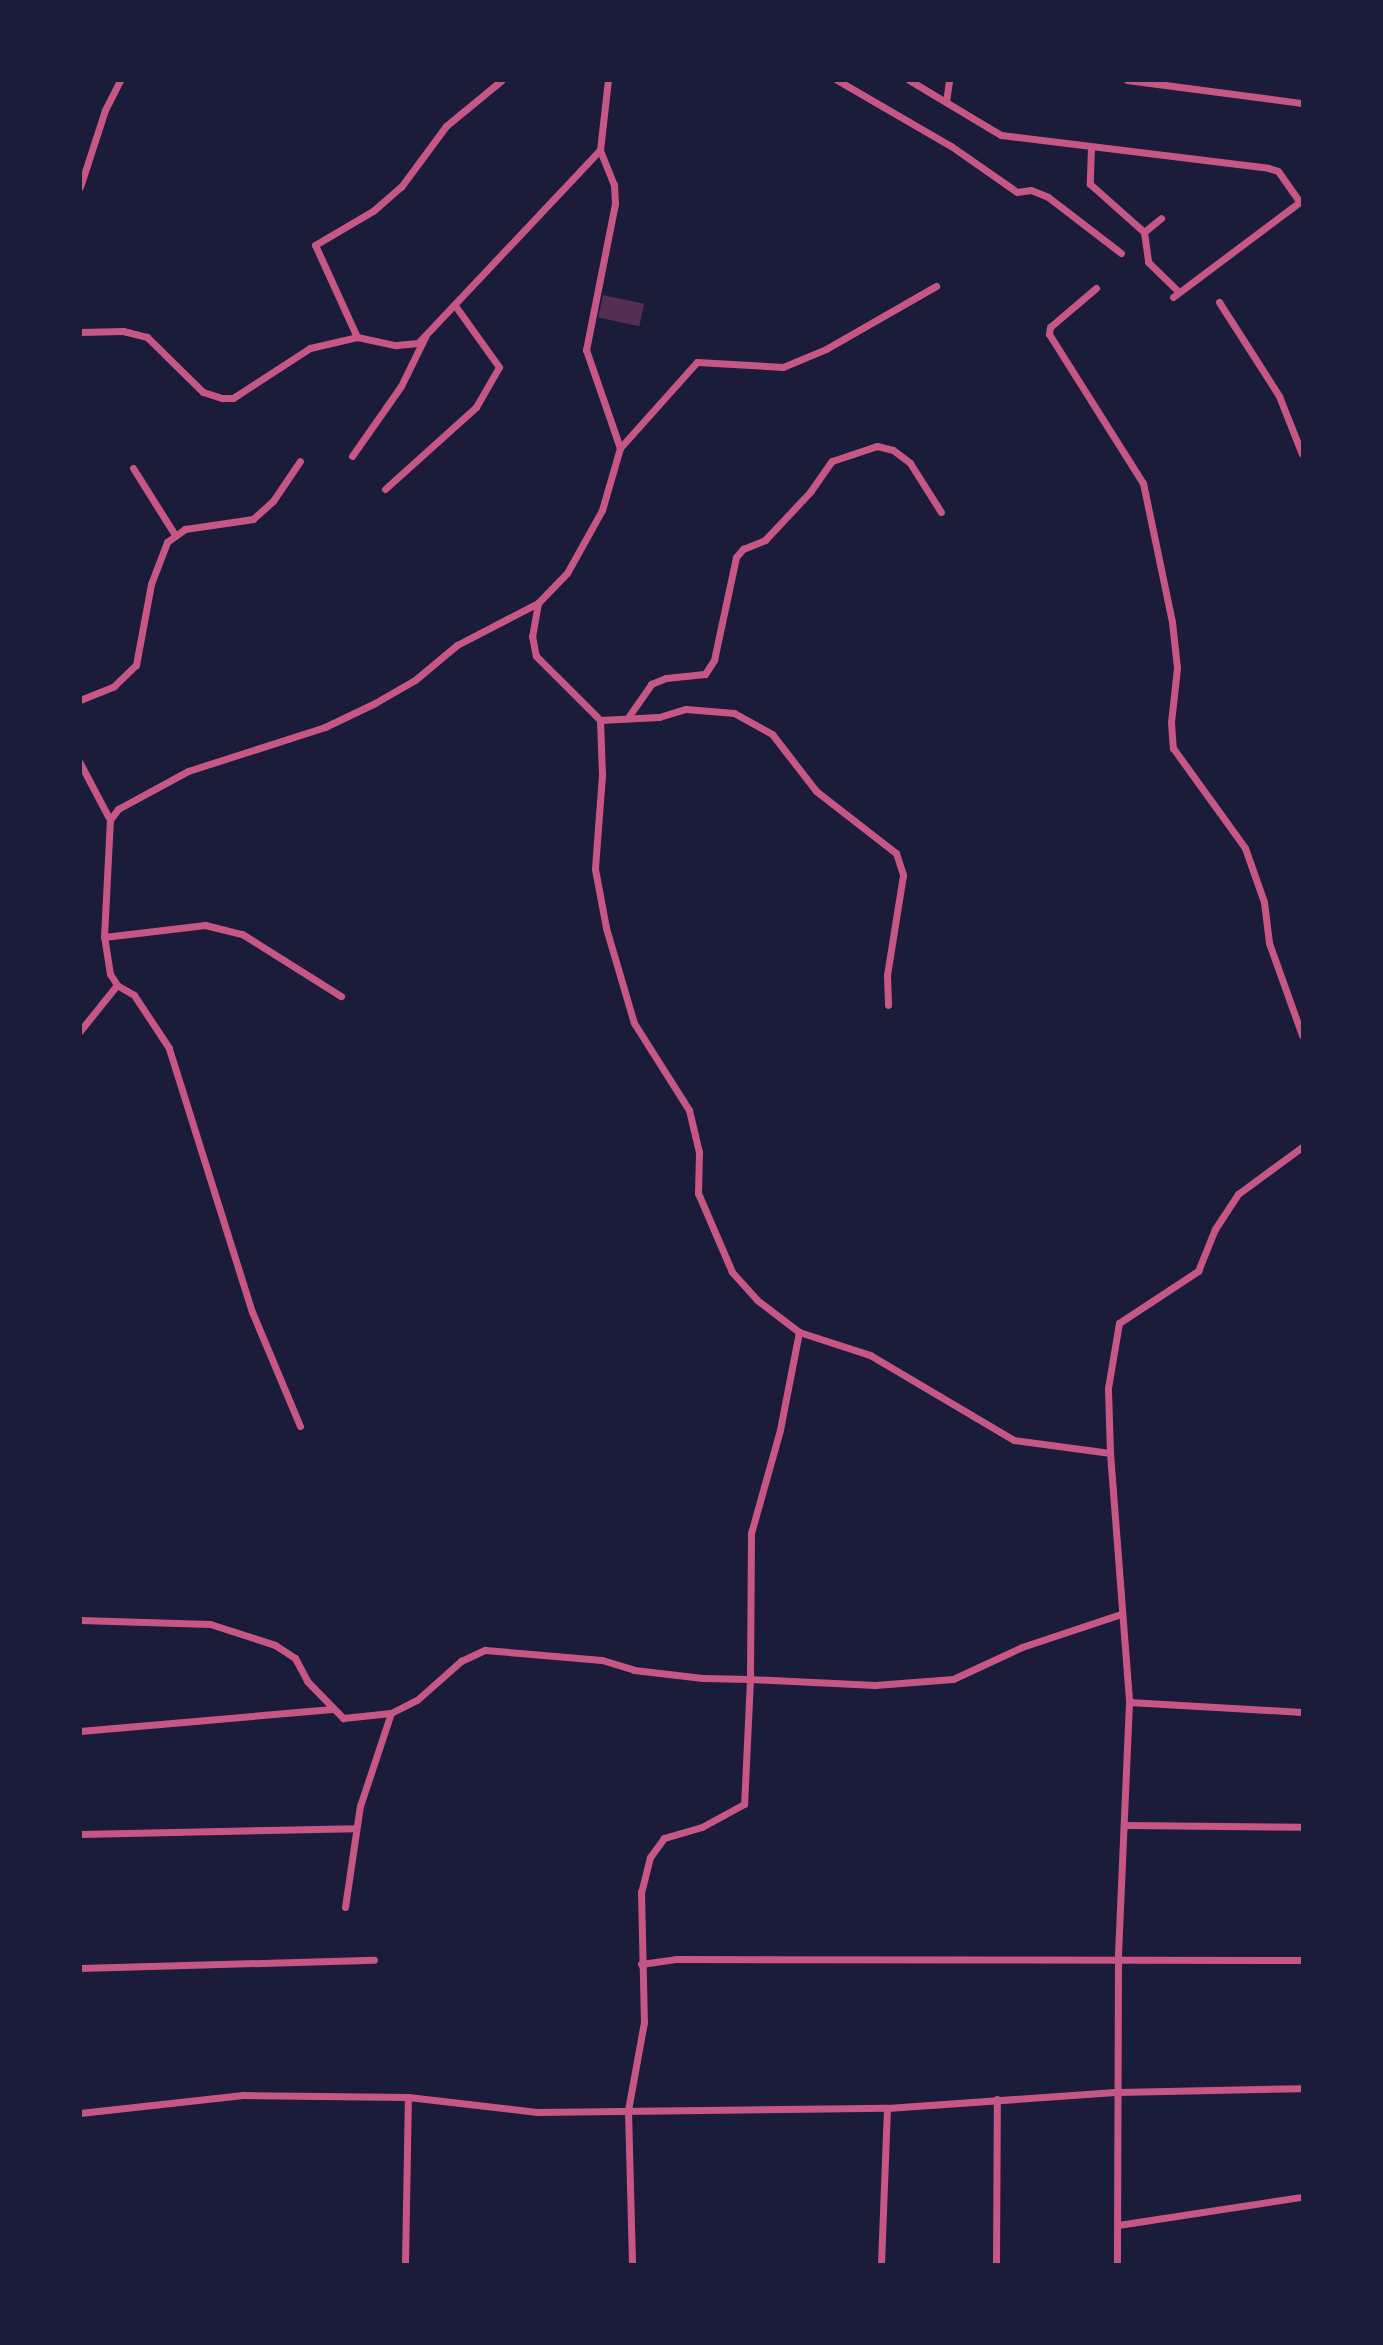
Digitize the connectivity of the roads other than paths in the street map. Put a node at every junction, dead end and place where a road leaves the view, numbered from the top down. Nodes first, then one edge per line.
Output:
1 (120, 80) edge
2 (502, 80) edge
3 (608, 80) edge
4 (837, 80) edge
5 (909, 80) edge
6 (949, 80) edge
7 (1127, 80) edge
8 (946, 102) junction
9 (1303, 103) edge
10 (1091, 147) junction
11 (600, 150) junction
12 (80, 187) edge
13 (1301, 201) edge
14 (1161, 218) dead end
15 (1144, 232) junction
16 (1121, 253) dead end
17 (936, 286) dead end
18 (1096, 288) dead end
19 (1219, 302) dead end
20 (456, 307) junction
21 (80, 332) edge
22 (357, 337) junction
23 (425, 337) junction
24 (620, 448) junction
25 (1303, 454) edge
26 (352, 456) dead end
27 (300, 461) dead end
28 (133, 468) dead end
29 (385, 489) dead end
30 (942, 512) dead end
31 (175, 534) junction
32 (538, 603) junction
33 (80, 700) edge
34 (629, 716) junction
35 (600, 720) junction
36 (80, 763) edge
37 (110, 820) junction
38 (104, 937) junction
39 (117, 985) junction
40 (341, 996) dead end
41 (888, 1005) dead end
42 (80, 1031) edge
43 (1303, 1035) edge
44 (1303, 1147) edge
45 (799, 1332) junction
46 (300, 1426) dead end
47 (1110, 1453) junction
48 (1121, 1614) junction
49 (80, 1620) edge
50 (750, 1679) junction
51 (1129, 1702) junction
52 (332, 1709) junction
53 (1303, 1712) edge
54 (391, 1713) junction
55 (80, 1731) edge
56 (1125, 1825) junction
57 (1303, 1827) edge
58 (355, 1828) junction
59 (80, 1834) edge
60 (345, 1907) dead end
61 (1118, 1959) junction
62 (374, 1960) dead end
63 (1303, 1960) edge
64 (641, 1964) junction
65 (80, 1968) edge
66 (1303, 2088) edge
67 (1118, 2092) junction
68 (408, 2097) junction
69 (997, 2099) junction
70 (887, 2108) junction
71 (628, 2110) junction
72 (80, 2113) edge
73 (1303, 2197) edge
74 (1118, 2225) junction
75 (405, 2264) edge
76 (632, 2264) edge
77 (881, 2264) edge
78 (996, 2264) edge
79 (1117, 2264) edge

1 - 12 street
2 - 22 street
3 - 11 street
4 - 16 street
5 - 8 street
6 - 8 street
7 - 9 street
8 - 10 street
10 - 13 street
10 - 15 street
11 - 20 street
11 - 24 street
13 - 15 street
14 - 15 street
17 - 24 street
18 - 43 street
19 - 25 street
20 - 23 street
20 - 29 street
21 - 22 street
22 - 23 street
23 - 26 street
24 - 32 street
27 - 31 street
28 - 31 street
30 - 34 street
31 - 33 street
32 - 35 street
32 - 37 street
34 - 35 street
34 - 41 street
35 - 45 street
36 - 37 street
37 - 38 street
38 - 39 street
38 - 40 street
39 - 42 street
39 - 46 street
44 - 47 street
45 - 47 street
45 - 50 street
47 - 48 street
48 - 50 street
48 - 51 street
49 - 52 street
50 - 54 street
50 - 64 street
51 - 53 street
51 - 56 street
52 - 54 street
52 - 55 street
54 - 58 street
56 - 57 street
56 - 61 street
58 - 59 street
58 - 60 street
61 - 63 street
61 - 64 street
61 - 67 street
62 - 65 street
64 - 71 street
66 - 67 street
67 - 69 street
67 - 74 street
68 - 71 street
68 - 72 street
68 - 75 street
69 - 70 street
69 - 78 street
70 - 71 street
70 - 77 street
71 - 76 street
73 - 74 street
74 - 79 street

